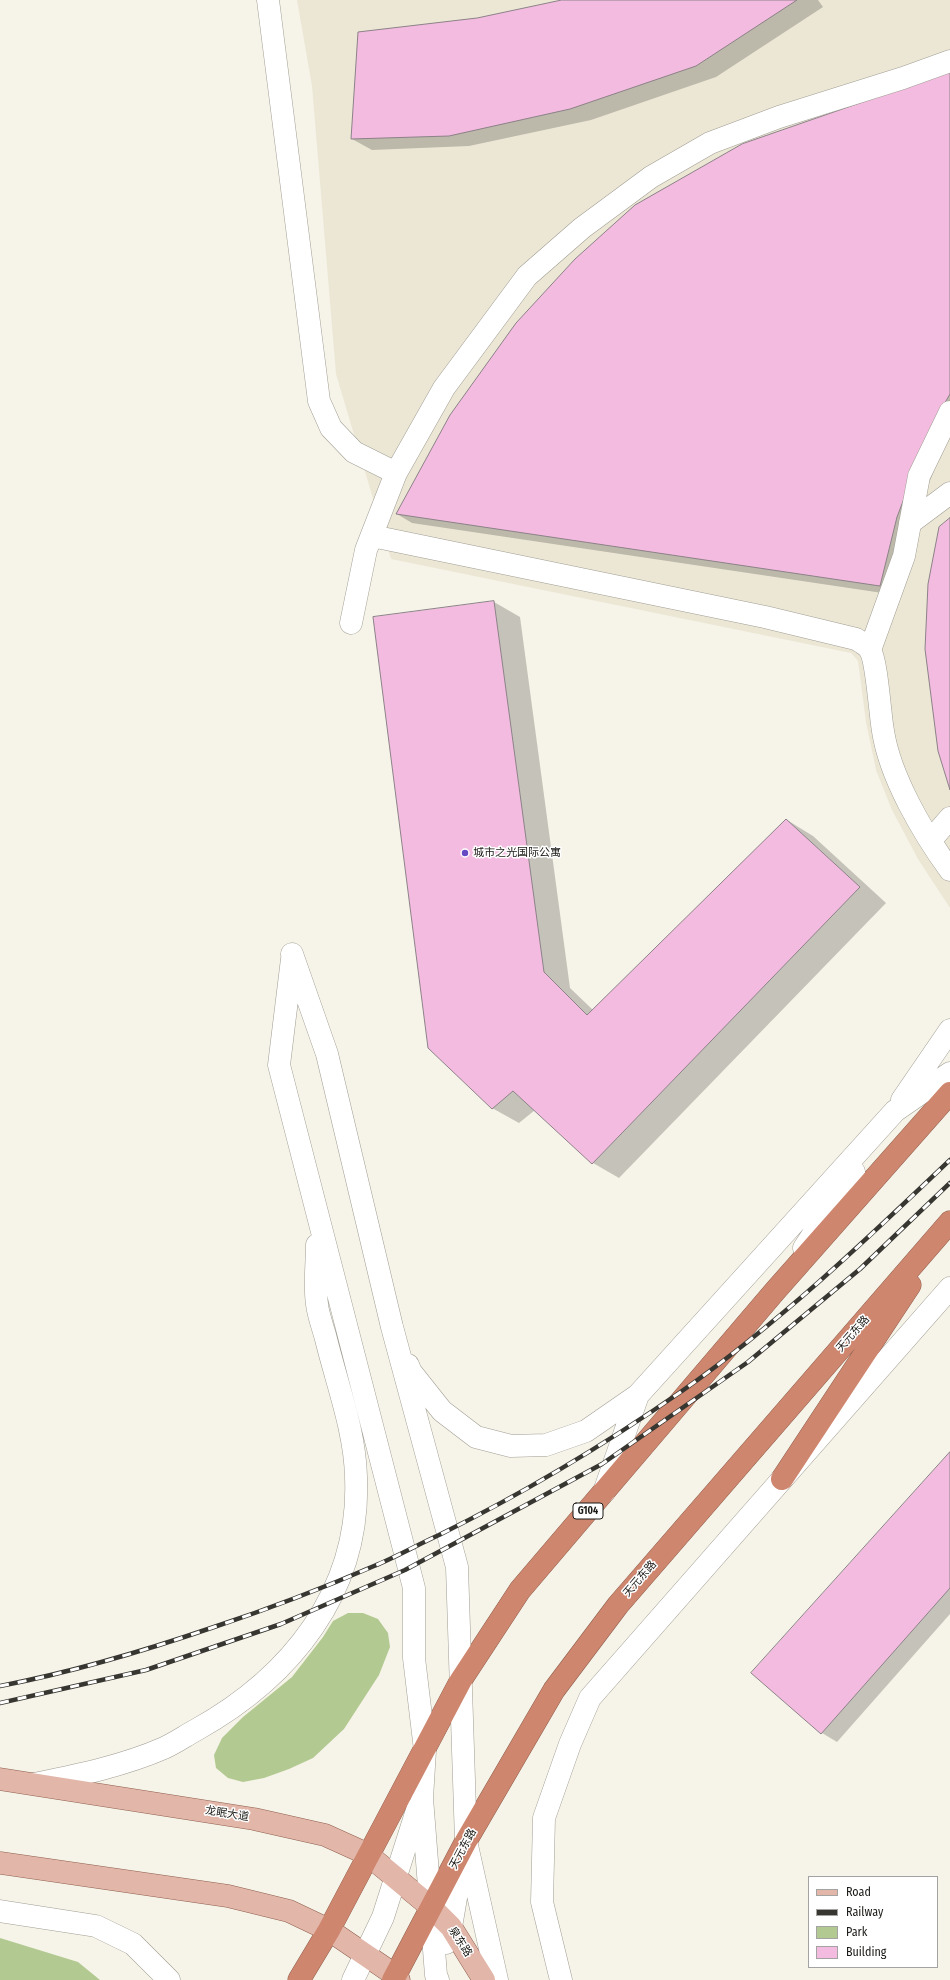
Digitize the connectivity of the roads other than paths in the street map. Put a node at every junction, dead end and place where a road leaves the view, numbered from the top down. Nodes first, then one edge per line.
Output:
1 (268, 0) edge
2 (950, 61) edge
3 (950, 412) edge
4 (396, 473) junction
5 (950, 493) edge
6 (910, 523) junction
7 (372, 536) junction
8 (351, 623) dead end
9 (870, 650) junction
10 (950, 818) edge
11 (931, 840) junction
12 (950, 870) edge
13 (950, 1030) edge
14 (950, 1073) edge
15 (950, 1093) edge
16 (895, 1111) junction
17 (317, 1214) junction
18 (950, 1222) edge
19 (950, 1225) edge
20 (950, 1288) edge
21 (775, 1291) junction
22 (392, 1327) junction
23 (638, 1395) junction
24 (782, 1479) junction
25 (603, 1493) junction
26 (461, 1680) junction
27 (425, 1750) junction
28 (0, 1779) edge
29 (34, 1784) junction
30 (422, 1798) junction
31 (466, 1841) junction
32 (368, 1854) junction
33 (0, 1863) edge
34 (432, 1908) junction
35 (0, 1911) edge
36 (452, 1927) junction
37 (329, 1930) junction
38 (396, 1978) edge
39 (436, 1978) edge
40 (168, 1980) edge
41 (299, 1980) edge
42 (354, 1980) edge
43 (484, 1980) edge
44 (497, 1980) edge
45 (561, 1980) edge

1 - 4 street
2 - 4 street
3 - 6 street
4 - 7 street
5 - 6 street
6 - 9 street
7 - 8 street
7 - 9 street
9 - 11 street
10 - 11 street
11 - 12 street
13 - 16 street
14 - 16 street
15 - 21 highway, G104
16 - 21 street
16 - 23 street
17 - 22 street
17 - 27 street
17 - 29 street
18 - 31 highway, 天元东路
19 - 24 highway
20 - 24 street
21 - 25 highway, G104
22 - 23 street
22 - 26 street
23 - 25 street
24 - 45 street
25 - 26 highway, G104
26 - 27 highway, G104
26 - 30 street
26 - 31 street
27 - 30 street
27 - 32 highway, G104
28 - 29 main road, 龙眠大道
29 - 32 main road, 龙眠大道
30 - 34 street
30 - 42 street
31 - 34 highway, 天元东路
31 - 36 street
31 - 44 street
32 - 34 main road, 龙眠大道
32 - 37 highway, G104
33 - 37 main road
34 - 36 main road, 泉东路
34 - 38 highway, 天元东路
34 - 39 street
35 - 40 street
36 - 39 street
36 - 43 main road, 泉东路
37 - 38 main road
37 - 41 highway, G104

